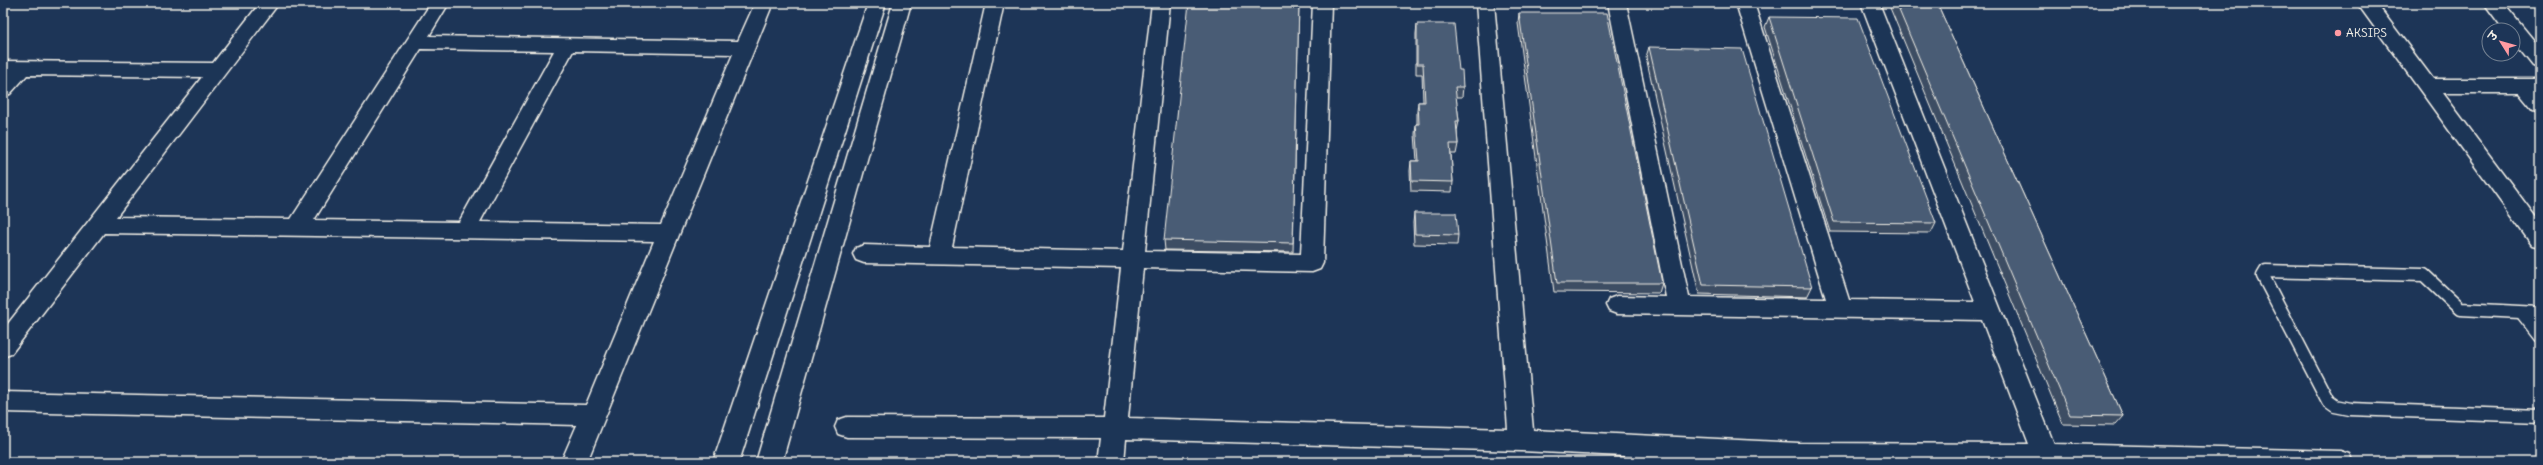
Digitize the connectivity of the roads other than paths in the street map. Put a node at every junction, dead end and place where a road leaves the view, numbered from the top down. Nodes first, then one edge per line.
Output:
1 (270, 3) edge
2 (440, 3) edge
3 (764, 3) edge
4 (877, 3) edge
5 (902, 3) edge
6 (994, 3) edge
7 (1161, 3) edge
8 (1322, 3) edge
9 (1485, 3) edge
10 (1617, 3) edge
11 (1745, 3) edge
12 (1870, 3) edge
13 (2366, 3) edge
14 (2493, 3) edge
15 (415, 42) junction
16 (567, 45) junction
17 (746, 48) junction
18 (2540, 61) edge
19 (12, 69) edge
20 (217, 70) junction
21 (2427, 86) junction
22 (2532, 86) edge
23 (3, 88) edge
24 (2540, 105) edge
25 (97, 225) junction
26 (297, 228) junction
27 (465, 230) junction
28 (669, 233) junction
29 (2540, 239) edge
30 (864, 254) dead end
31 (939, 255) junction
32 (1134, 260) junction
33 (1617, 305) dead end
34 (1679, 306) junction
35 (1840, 308) junction
36 (1991, 311) junction
37 (2522, 312) junction
38 (2540, 313) edge
39 (2540, 336) edge
40 (3, 346) edge
41 (3, 402) edge
42 (593, 415) junction
43 (2540, 416) edge
44 (847, 426) dead end
45 (1115, 428) junction
46 (1521, 440) junction
47 (2046, 455) junction
48 (1800, 458) edge
49 (2209, 461) edge
50 (574, 462) edge
51 (726, 462) edge
52 (769, 462) edge
53 (1111, 462) edge
54 (2325, 462) edge
55 (2340, 462) edge

1 - 20 street
2 - 15 street
3 - 17 street
4 - 51 street
5 - 52 street
6 - 31 street
7 - 32 street
8 - 32 street
9 - 46 street
10 - 34 street
11 - 35 street
12 - 36 street
13 - 21 street
14 - 18 street
15 - 16 street
15 - 26 street
16 - 17 street
16 - 27 street
17 - 28 street
19 - 20 street
19 - 23 street
20 - 25 street
21 - 22 street
21 - 29 street
22 - 24 street
25 - 26 street
25 - 40 street
26 - 27 street
27 - 28 street
28 - 42 street
30 - 31 street
31 - 32 street
32 - 45 street
33 - 34 street
34 - 35 street
35 - 36 street
36 - 47 street
37 - 38 lane
37 - 39 lane
37 - 43 lane
41 - 42 street
42 - 50 street
44 - 45 street
45 - 46 street
45 - 53 street
46 - 48 street
47 - 48 street
47 - 49 street
49 - 54 street
54 - 55 street

